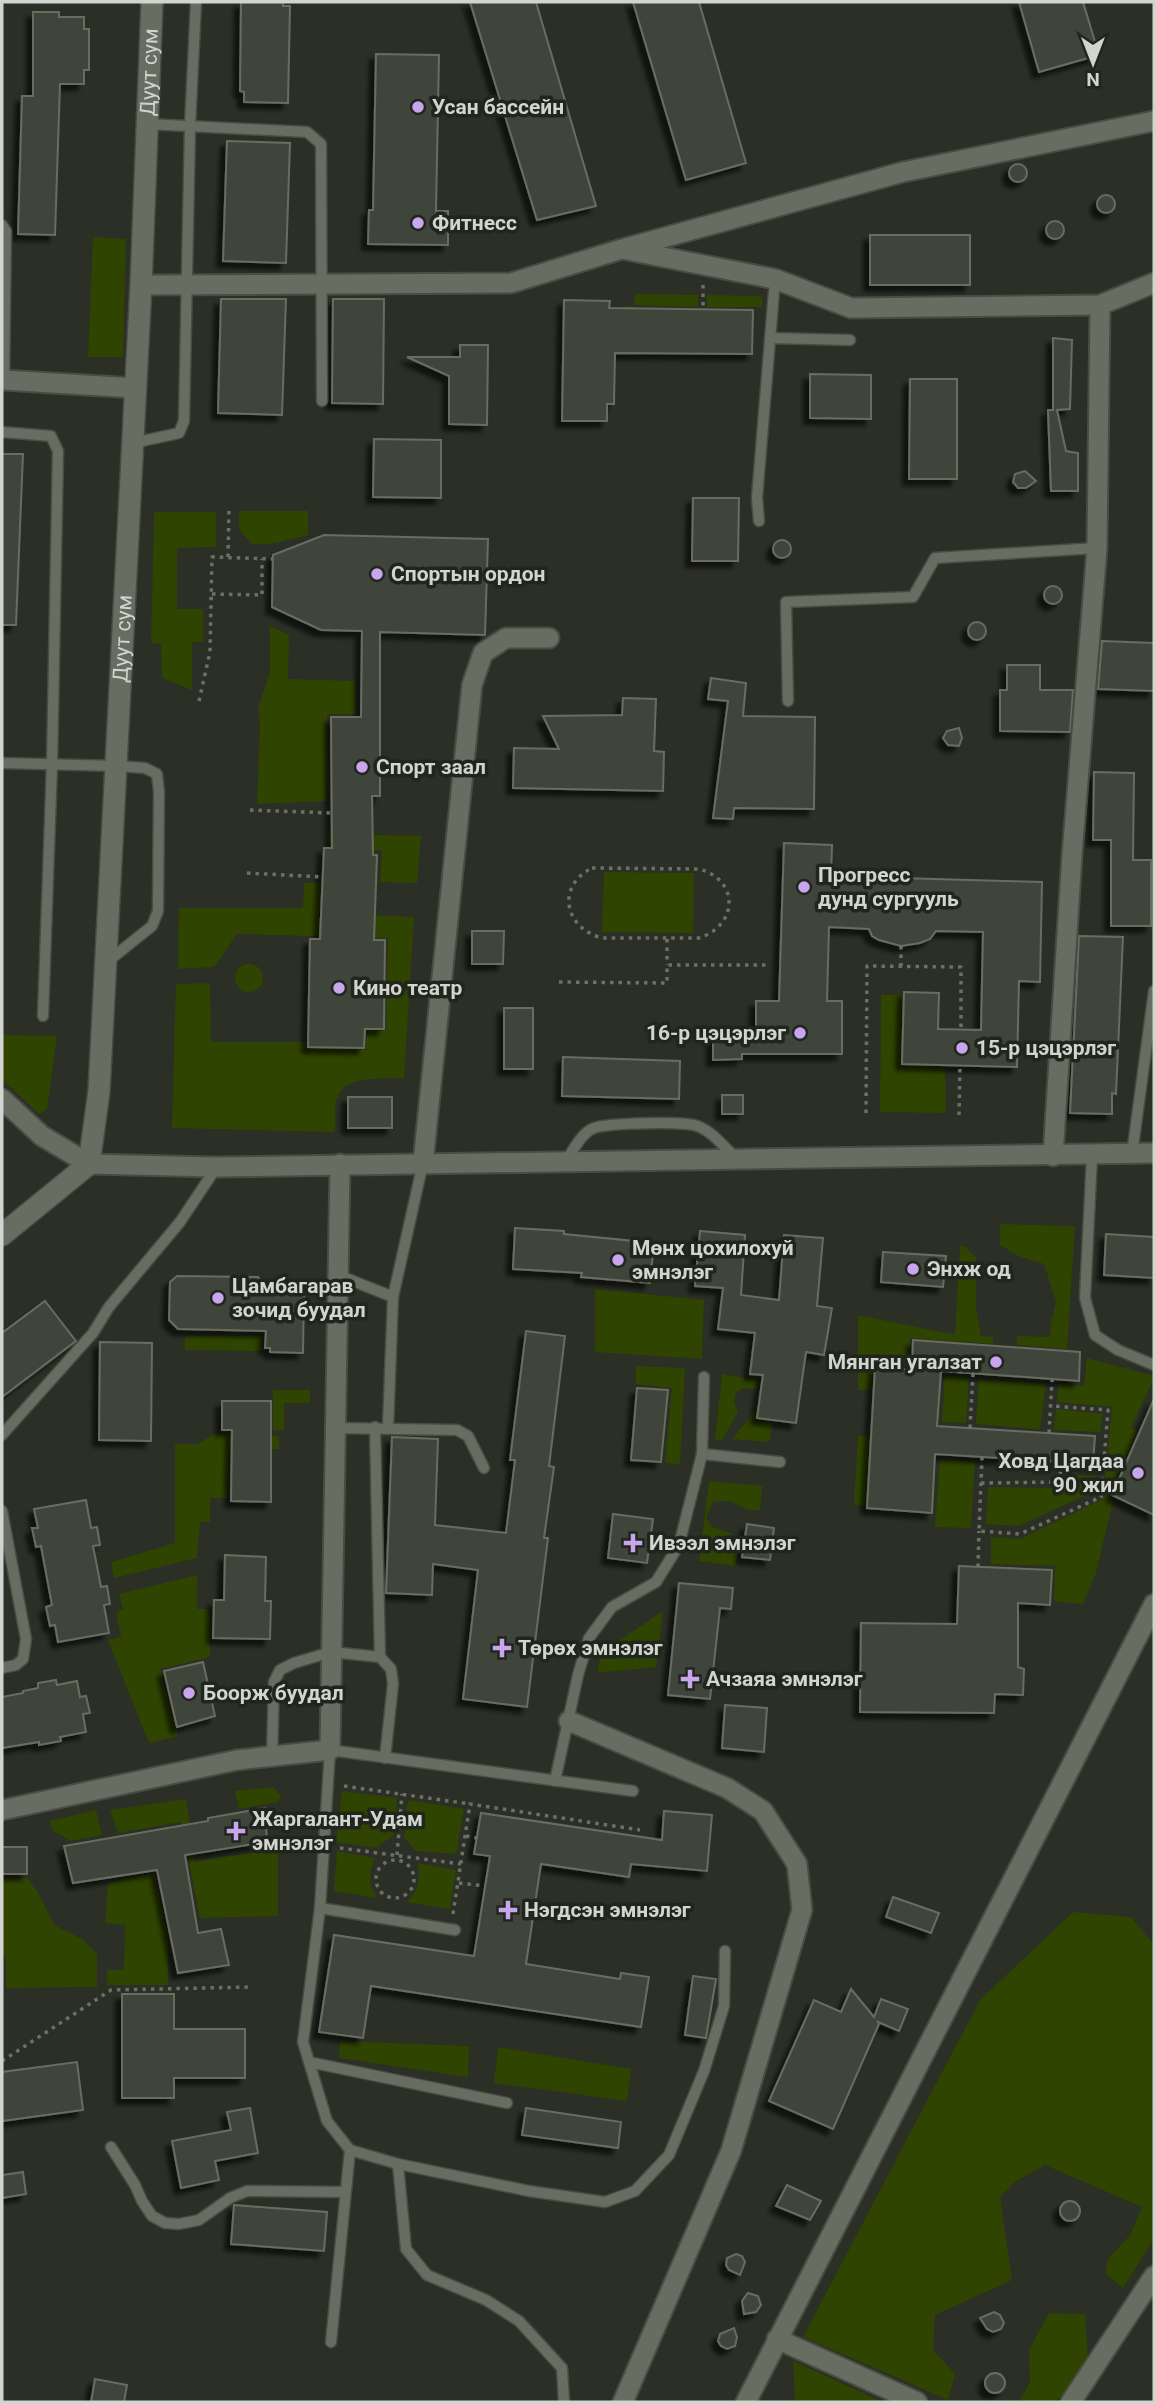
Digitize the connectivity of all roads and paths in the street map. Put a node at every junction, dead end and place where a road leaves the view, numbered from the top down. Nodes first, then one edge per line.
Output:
1 (152, 2) edge
2 (195, 2) edge
3 (1154, 121) edge
4 (147, 124) junction
5 (190, 126) junction
6 (2, 225) edge
7 (622, 249) junction
8 (775, 279) junction
9 (1154, 283) edge
10 (187, 284) junction
11 (321, 284) junction
12 (141, 285) junction
13 (1100, 305) junction
14 (770, 338) junction
15 (850, 341) dead end
16 (3, 380) edge
17 (136, 388) junction
18 (322, 401) dead end
19 (2, 432) edge
20 (134, 443) junction
21 (229, 507) dead end
22 (759, 521) dead end
23 (1097, 548) junction
24 (228, 558) junction
25 (262, 559) junction
26 (272, 559) dead end
27 (211, 594) junction
28 (549, 639) dead end
29 (199, 701) dead end
30 (788, 701) dead end
31 (2, 763) edge
32 (52, 764) junction
33 (117, 766) junction
34 (250, 810) dead end
35 (331, 813) dead end
36 (247, 873) dead end
37 (323, 877) dead end
38 (667, 939) junction
39 (901, 946) dead end
40 (106, 962) junction
41 (667, 965) junction
42 (768, 965) dead end
43 (901, 967) junction
44 (559, 982) dead end
45 (1154, 991) edge
46 (43, 1016) dead end
47 (961, 1030) dead end
48 (960, 1065) dead end
49 (2, 1099) edge
50 (866, 1113) dead end
51 (959, 1115) dead end
52 (1154, 1153) edge
53 (1132, 1154) junction
54 (1092, 1155) junction
55 (1053, 1156) junction
56 (738, 1160) junction
57 (566, 1161) junction
58 (423, 1163) junction
59 (89, 1164) junction
60 (340, 1164) junction
61 (216, 1167) junction
62 (2, 1235) edge
63 (338, 1275) junction
64 (393, 1297) junction
65 (1154, 1365) edge
66 (973, 1374) dead end
67 (705, 1377) dead end
68 (1052, 1380) dead end
69 (1051, 1406) junction
70 (335, 1427) junction
71 (375, 1427) junction
72 (388, 1427) junction
73 (970, 1428) dead end
74 (1049, 1433) dead end
75 (2, 1435) edge
76 (702, 1454) junction
77 (982, 1457) dead end
78 (780, 1462) dead end
79 (1062, 1462) dead end
80 (484, 1468) dead end
81 (981, 1483) junction
82 (2, 1511) edge
83 (979, 1531) junction
84 (978, 1567) dead end
85 (1154, 1604) edge
86 (331, 1652) junction
87 (380, 1657) junction
88 (2, 1668) edge
89 (569, 1721) junction
90 (330, 1750) junction
91 (272, 1756) junction
92 (385, 1758) junction
93 (555, 1781) junction
94 (336, 1784) dead end
95 (633, 1791) dead end
96 (402, 1794) junction
97 (470, 1804) junction
98 (2, 1810) edge
99 (640, 1830) dead end
100 (466, 1836) junction
101 (477, 1838) dead end
102 (331, 1846) dead end
103 (397, 1858) junction
104 (462, 1864) junction
105 (459, 1883) junction
106 (485, 1886) dead end
107 (392, 1898) junction
108 (391, 1905) dead end
109 (320, 1909) junction
110 (442, 1913) dead end
111 (455, 1930) dead end
112 (725, 1951) dead end
113 (251, 1987) dead end
114 (2, 2061) edge
115 (310, 2062) junction
116 (507, 2103) dead end
117 (111, 2147) dead end
118 (350, 2150) junction
119 (397, 2164) junction
120 (345, 2192) junction
121 (1154, 2276) edge
122 (777, 2339) junction
123 (331, 2342) dead end
124 (564, 2402) edge
125 (623, 2402) edge
126 (746, 2402) edge
127 (917, 2402) edge
128 (1071, 2402) edge

1 - 4 main road, Дуут сум
2 - 5 lane
3 - 7 street
4 - 5 lane
4 - 12 main road, Дуут сум
5 - 10 lane
5 - 11 lane
6 - 16 lane
7 - 8 street
7 - 11 street
8 - 13 street
8 - 14 lane
9 - 13 street
10 - 11 street
10 - 12 street
10 - 20 lane
11 - 18 lane
12 - 17 main road, Дуут сум
13 - 23 street
14 - 15 lane
14 - 22 lane
16 - 17 street
17 - 20 main road, Дуут сум
19 - 32 lane
20 - 33 main road, Дуут сум
21 - 24 path
23 - 30 lane
23 - 55 street
24 - 25 path
24 - 27 path
25 - 26 path
25 - 27 path
27 - 29 path
28 - 58 street
31 - 32 lane
32 - 33 lane
32 - 46 lane
33 - 40 main road, Дуут сум
33 - 40 lane
34 - 35 path
36 - 37 path
38 - 38 path
38 - 41 path
39 - 43 path
40 - 59 main road, Дуут сум
41 - 42 path
41 - 44 path
43 - 47 path
43 - 50 path
45 - 53 lane
48 - 51 path
49 - 59 street
52 - 53 street
53 - 54 street
54 - 55 street
54 - 65 lane
55 - 56 street
56 - 57 street
56 - 57 lane
57 - 58 street
58 - 60 street
58 - 64 lane
59 - 61 street
59 - 62 main road
60 - 61 street
60 - 63 street
61 - 75 lane
63 - 64 lane
63 - 70 street
64 - 72 lane
66 - 73 path
67 - 76 lane
68 - 69 path
69 - 74 path
69 - 83 path
70 - 71 lane
70 - 86 street
71 - 72 lane
71 - 87 lane
72 - 80 lane
76 - 78 lane
76 - 89 lane
77 - 81 path
79 - 81 path
81 - 83 path
82 - 88 lane
83 - 84 path
85 - 122 street
86 - 87 lane
86 - 90 street
86 - 91 lane
87 - 92 lane
89 - 93 lane
89 - 125 street
90 - 91 street
90 - 92 lane
90 - 109 lane
91 - 98 street
92 - 93 lane
93 - 95 lane
94 - 96 path
96 - 97 path
96 - 103 path
97 - 99 path
97 - 100 path
100 - 101 path
100 - 104 path
102 - 103 path
103 - 104 path
103 - 107 path
103 - 107 path
104 - 105 path
105 - 106 path
105 - 110 path
107 - 108 path
109 - 111 lane
109 - 115 lane
112 - 119 lane
113 - 114 path
115 - 116 lane
115 - 118 lane
117 - 120 lane
118 - 119 lane
118 - 120 lane
119 - 124 lane
120 - 123 lane
121 - 128 street
122 - 126 street
122 - 127 street

